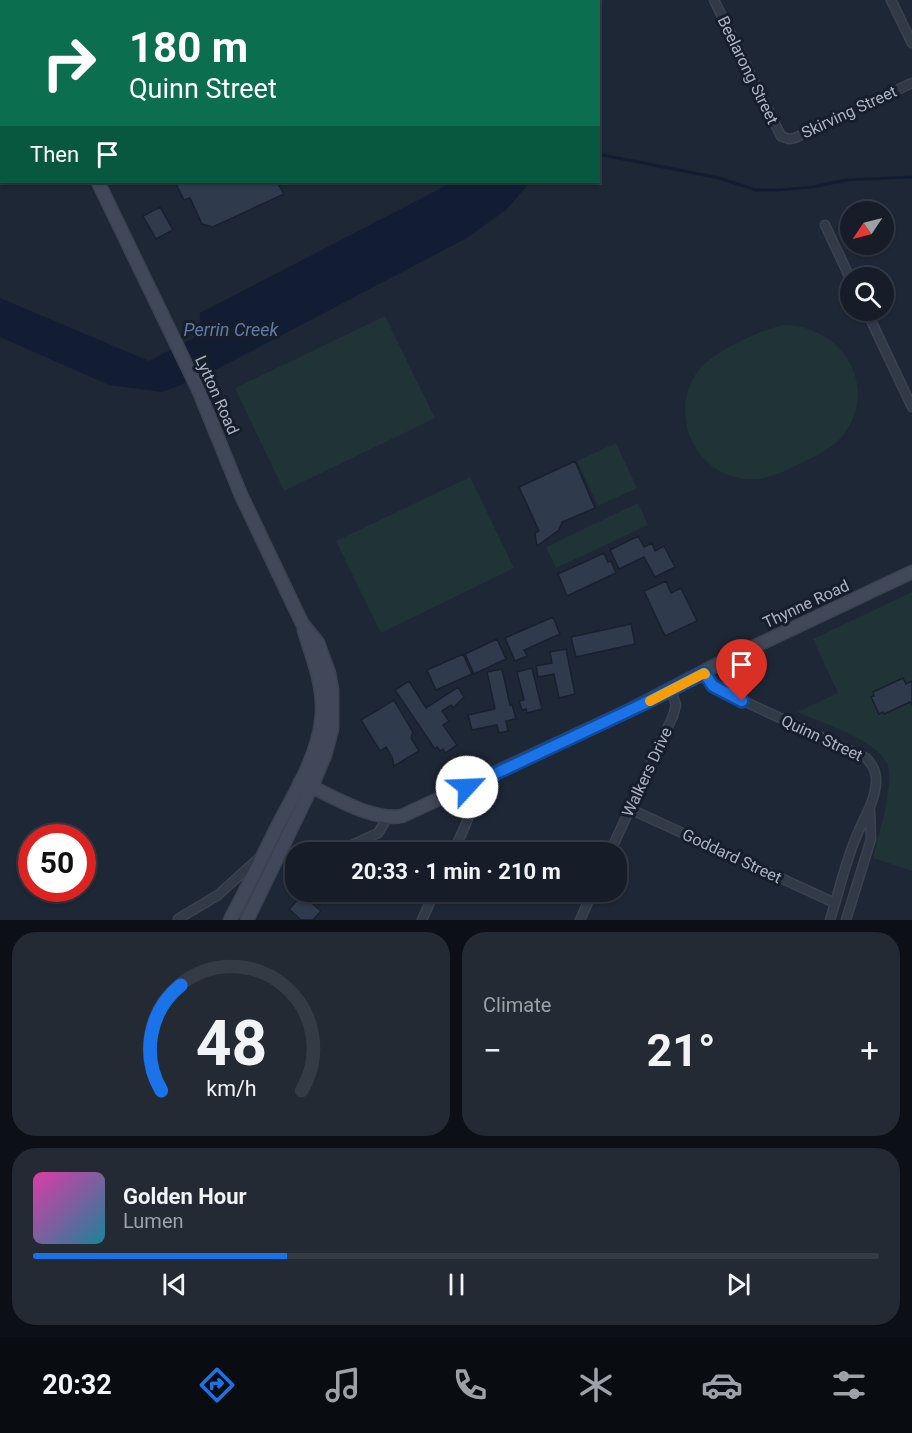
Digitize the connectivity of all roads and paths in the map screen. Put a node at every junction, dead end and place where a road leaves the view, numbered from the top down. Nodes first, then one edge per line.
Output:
1 (714, 0) edge
2 (891, 0) edge
3 (912, 43) edge
4 (912, 83) edge
5 (785, 138) joint
6 (98, 183) edge
7 (825, 225) dead end
8 (845, 267) edge
9 (871, 321) edge
10 (912, 408) edge
11 (912, 572) edge
12 (704, 673) junction
13 (671, 690) junction
14 (306, 784) junction
15 (467, 787) junction
16 (630, 809) junction
17 (870, 810) junction
18 (388, 817) junction
19 (358, 842) edge
20 (457, 842) edge
21 (615, 842) edge
22 (265, 851) junction
23 (430, 902) edge
24 (588, 902) edge
25 (835, 903) junction
26 (177, 919) edge
27 (193, 920) edge
28 (230, 920) edge
29 (247, 920) edge
30 (422, 920) edge
31 (580, 920) edge
32 (830, 920) edge
33 (846, 920) edge

1 - 5 street, Beelarong Street
2 - 3 street
4 - 5 street, Skirving Street
6 - 14 main road, Lytton Road
7 - 8 street
9 - 10 street
11 - 12 main road, Thynne Road
12 - 13 main road, Thynne Road
12 - 17 street, Quinn Street
13 - 15 main road, Thynne Road
13 - 16 street, Walkers Drive
14 - 18 main road
14 - 22 main road, Lytton Road
14 - 29 main road, Lytton Road
15 - 18 main road, Thynne Road
15 - 20 street
16 - 21 street, Walkers Drive
16 - 25 street, Goddard Street
17 - 25 street
17 - 33 street
18 - 19 street, Thynne Road
22 - 26 street
22 - 28 main road, Lytton Road
23 - 30 street
24 - 31 street
25 - 32 street
26 - 27 street

